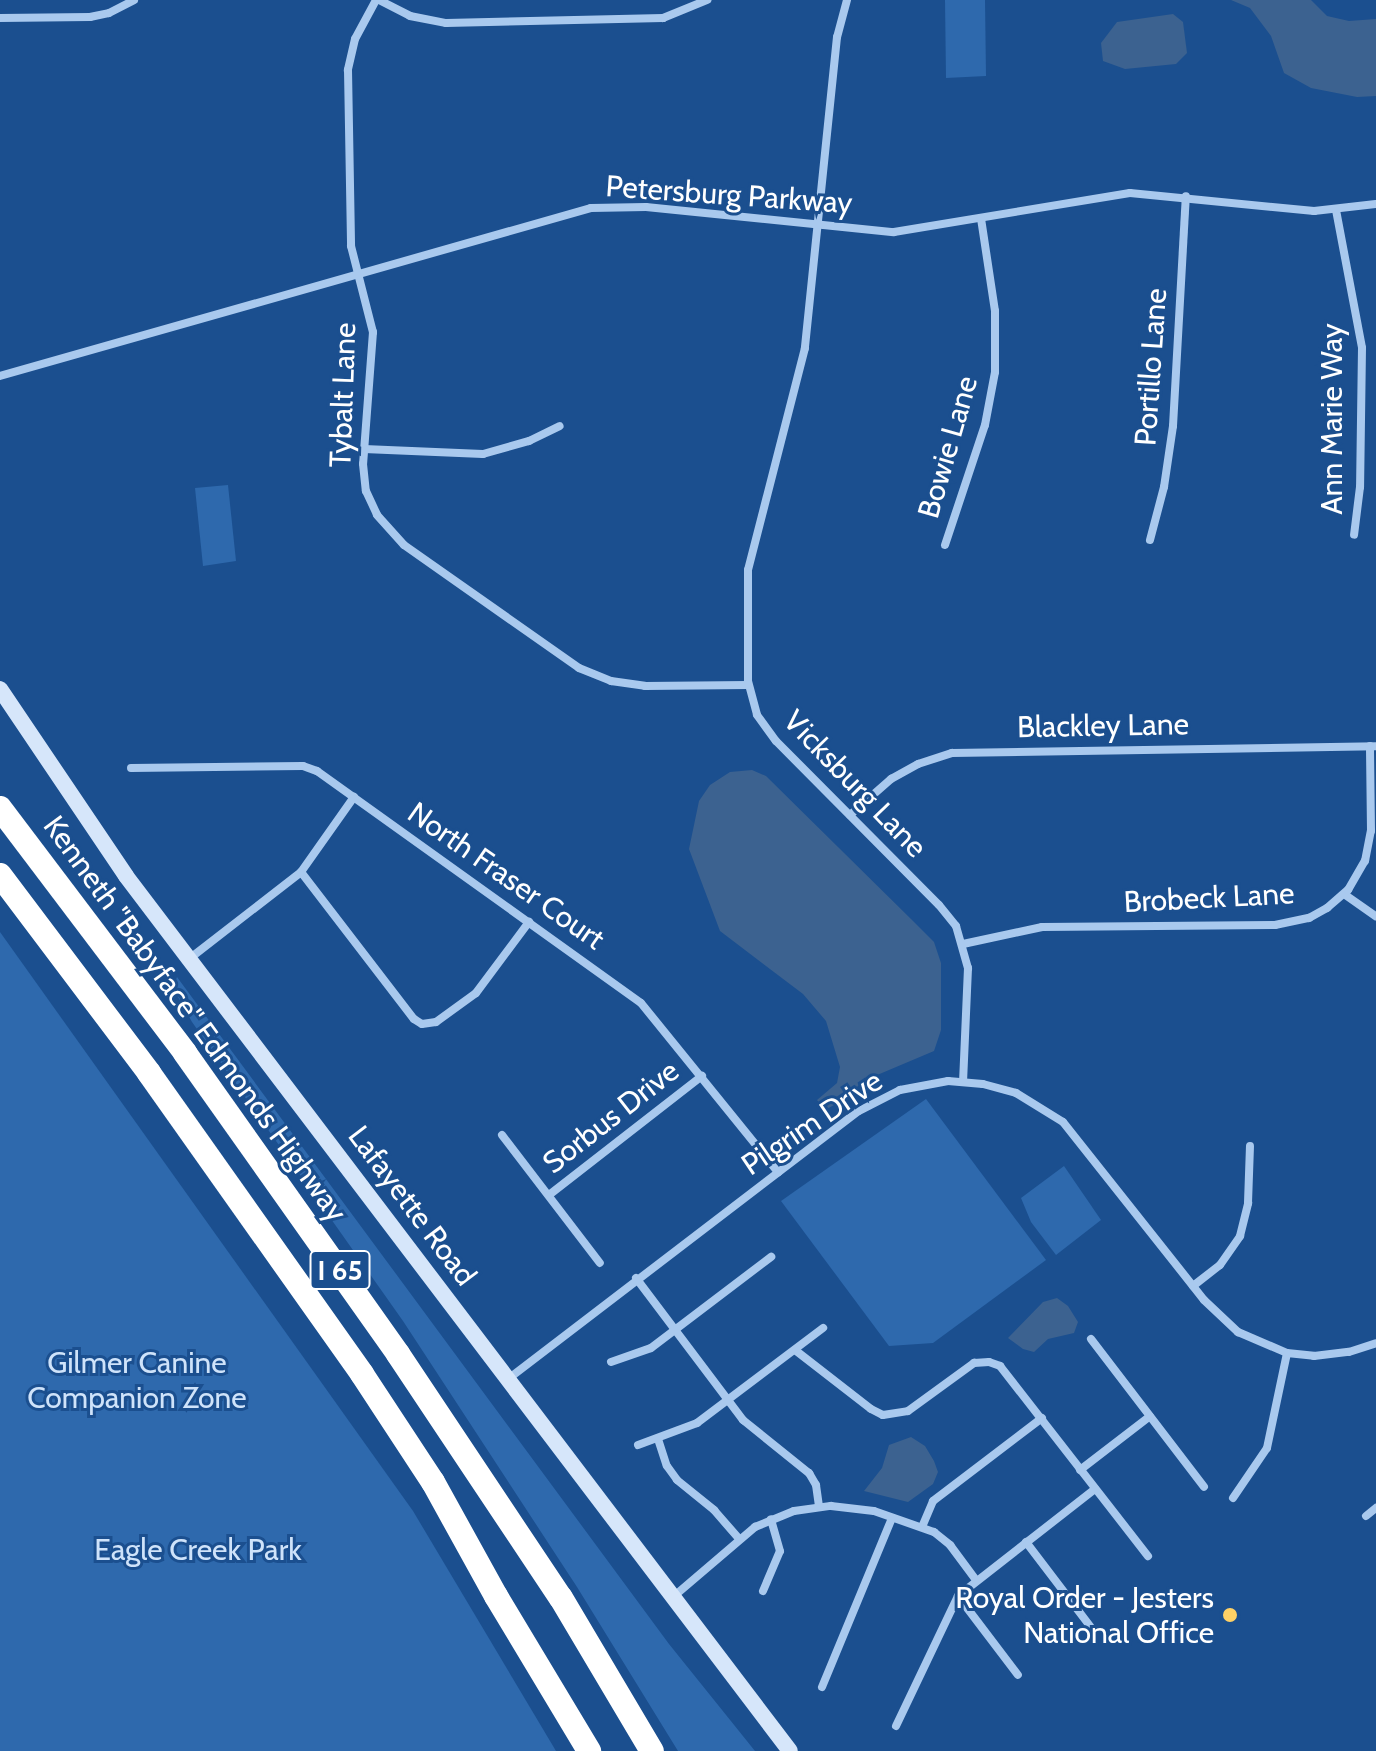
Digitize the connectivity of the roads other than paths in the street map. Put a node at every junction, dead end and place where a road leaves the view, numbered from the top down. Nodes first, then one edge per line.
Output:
1 (134, 0) edge
2 (378, 0) edge
3 (707, 0) edge
4 (847, 0) edge
5 (0, 18) edge
6 (1186, 196) junction
7 (1376, 204) edge
8 (1336, 210) junction
9 (981, 218) junction
10 (818, 225) junction
11 (359, 274) junction
12 (0, 376) edge
13 (560, 426) dead end
14 (364, 449) junction
15 (1354, 535) dead end
16 (1150, 540) dead end
17 (945, 545) dead end
18 (748, 685) junction
19 (0, 689) edge
20 (1373, 746) edge
21 (131, 768) dead end
22 (354, 797) junction
23 (0, 808) edge
24 (850, 815) junction
25 (301, 872) junction
26 (0, 875) edge
27 (1344, 894) junction
28 (1376, 916) edge
29 (529, 922) junction
30 (963, 944) junction
31 (189, 959) junction
32 (702, 1076) junction
33 (963, 1081) junction
34 (502, 1135) dead end
35 (1250, 1146) dead end
36 (778, 1172) junction
37 (549, 1195) junction
38 (771, 1257) dead end
39 (600, 1263) dead end
40 (636, 1278) junction
41 (1193, 1286) junction
42 (823, 1328) dead end
43 (676, 1330) junction
44 (1091, 1339) dead end
45 (1376, 1343) edge
46 (795, 1350) junction
47 (1287, 1353) junction
48 (611, 1362) dead end
49 (508, 1379) junction
50 (728, 1401) junction
51 (1150, 1416) junction
52 (1042, 1418) junction
53 (658, 1439) junction
54 (638, 1445) dead end
55 (1080, 1470) junction
56 (1204, 1487) dead end
57 (1095, 1489) junction
58 (1233, 1498) dead end
59 (819, 1507) junction
60 (1376, 1508) edge
61 (1366, 1516) dead end
62 (892, 1518) junction
63 (771, 1519) junction
64 (922, 1527) junction
65 (739, 1539) junction
66 (1026, 1542) junction
67 (1148, 1556) dead end
68 (976, 1580) junction
69 (763, 1591) dead end
70 (958, 1596) junction
71 (673, 1597) junction
72 (1090, 1626) dead end
73 (1018, 1675) dead end
74 (822, 1687) dead end
75 (896, 1726) dead end
76 (589, 1751) edge
77 (652, 1751) edge
78 (790, 1751) edge

1 - 5 street
2 - 3 street
2 - 11 street, Tybalt Lane
4 - 10 street, Vicksburg Lane
6 - 8 street, Petersburg Parkway
6 - 9 street, Petersburg Parkway
6 - 16 street, Portillo Lane
7 - 8 street, Petersburg Parkway
8 - 15 street, Ann Marie Way
9 - 10 street, Petersburg Parkway
9 - 17 street, Bowie Lane
10 - 11 street, Petersburg Parkway
10 - 18 street, Vicksburg Lane
11 - 12 street, Petersburg Parkway
11 - 14 street, Tybalt Lane
13 - 14 street
14 - 18 street, Tybalt Lane
18 - 24 street, Vicksburg Lane
19 - 31 main road, Lafayette Road
20 - 24 street, Blackley Lane
20 - 27 street, Brobeck Lane
21 - 22 street, North Fraser Court
22 - 25 street
22 - 29 street, North Fraser Court
23 - 77 highway, Kenneth "Babyface" Edmonds Highway / I 65
24 - 30 street, Vicksburg Lane
25 - 29 street
25 - 31 street
26 - 76 highway, I 65
27 - 28 street
27 - 30 street, Brobeck Lane
29 - 32 street, North Fraser Court
30 - 33 street, Vicksburg Lane
31 - 49 main road, Lafayette Road
32 - 36 street, North Fraser Court
32 - 37 street, Sorbus Drive
33 - 36 street, Pilgrim Drive
33 - 41 street, Pilgrim Drive
34 - 37 street
35 - 41 street
36 - 40 street, Pilgrim Drive
37 - 39 street
38 - 43 street
40 - 43 street
40 - 49 street, Pilgrim Drive
41 - 47 street, Pilgrim Drive
42 - 46 street
43 - 48 street
43 - 50 street
44 - 51 street
45 - 47 street, Pilgrim Drive
46 - 50 street
46 - 52 street
47 - 58 street
49 - 71 main road, Lafayette Road
50 - 53 street
50 - 59 street
51 - 55 street
51 - 56 street
52 - 55 street
52 - 64 street
53 - 54 street
53 - 65 street
55 - 57 street
57 - 66 street
57 - 67 street
59 - 62 street
59 - 63 street
60 - 61 street
62 - 64 street
62 - 74 street
63 - 65 street
63 - 69 street
64 - 68 street
65 - 71 street
66 - 68 street
66 - 72 street
68 - 70 street
70 - 73 street
70 - 75 street
71 - 78 main road, Lafayette Road

